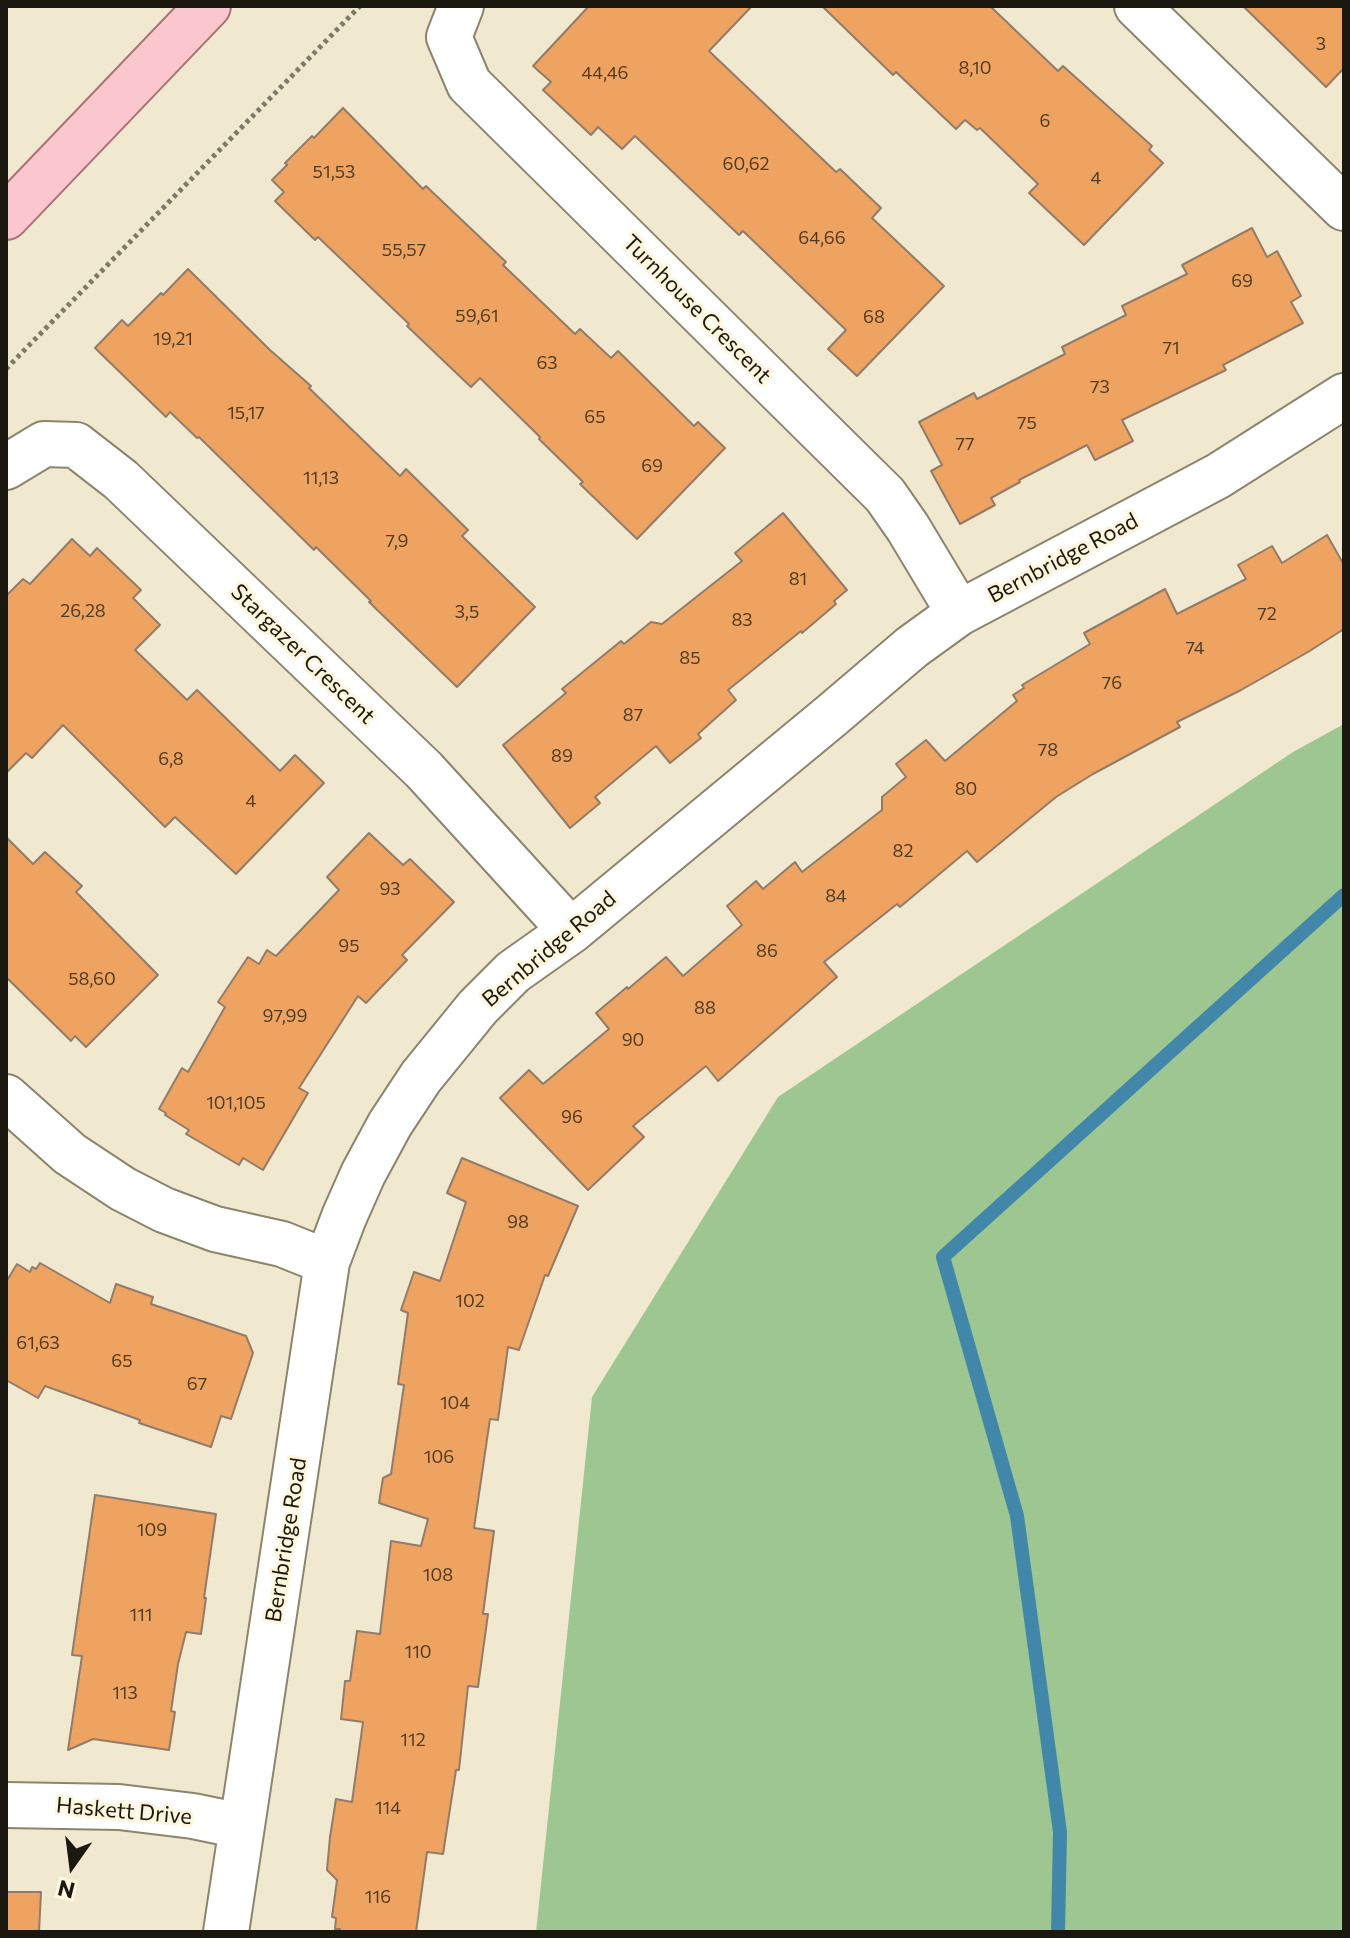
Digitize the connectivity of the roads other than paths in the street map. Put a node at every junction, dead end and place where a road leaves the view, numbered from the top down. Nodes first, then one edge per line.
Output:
1 (208, 6) edge
2 (461, 6) edge
3 (1137, 6) edge
4 (1344, 208) edge
5 (6, 217) edge
6 (1344, 396) edge
7 (6, 467) edge
8 (959, 613) junction
9 (571, 931) junction
10 (6, 1097) edge
11 (327, 1262) junction
12 (6, 1805) edge
13 (241, 1826) junction
14 (226, 1932) edge

1 - 5 main road
2 - 8 street, Turnhouse Crescent
3 - 4 street
6 - 8 street, Bernbridge Road
7 - 9 street, Stargazer Crescent
8 - 9 street, Bernbridge Road
9 - 11 street, Bernbridge Road
10 - 11 street
11 - 13 street, Bernbridge Road
12 - 13 street, Haskett Drive
13 - 14 street, Bernbridge Road

